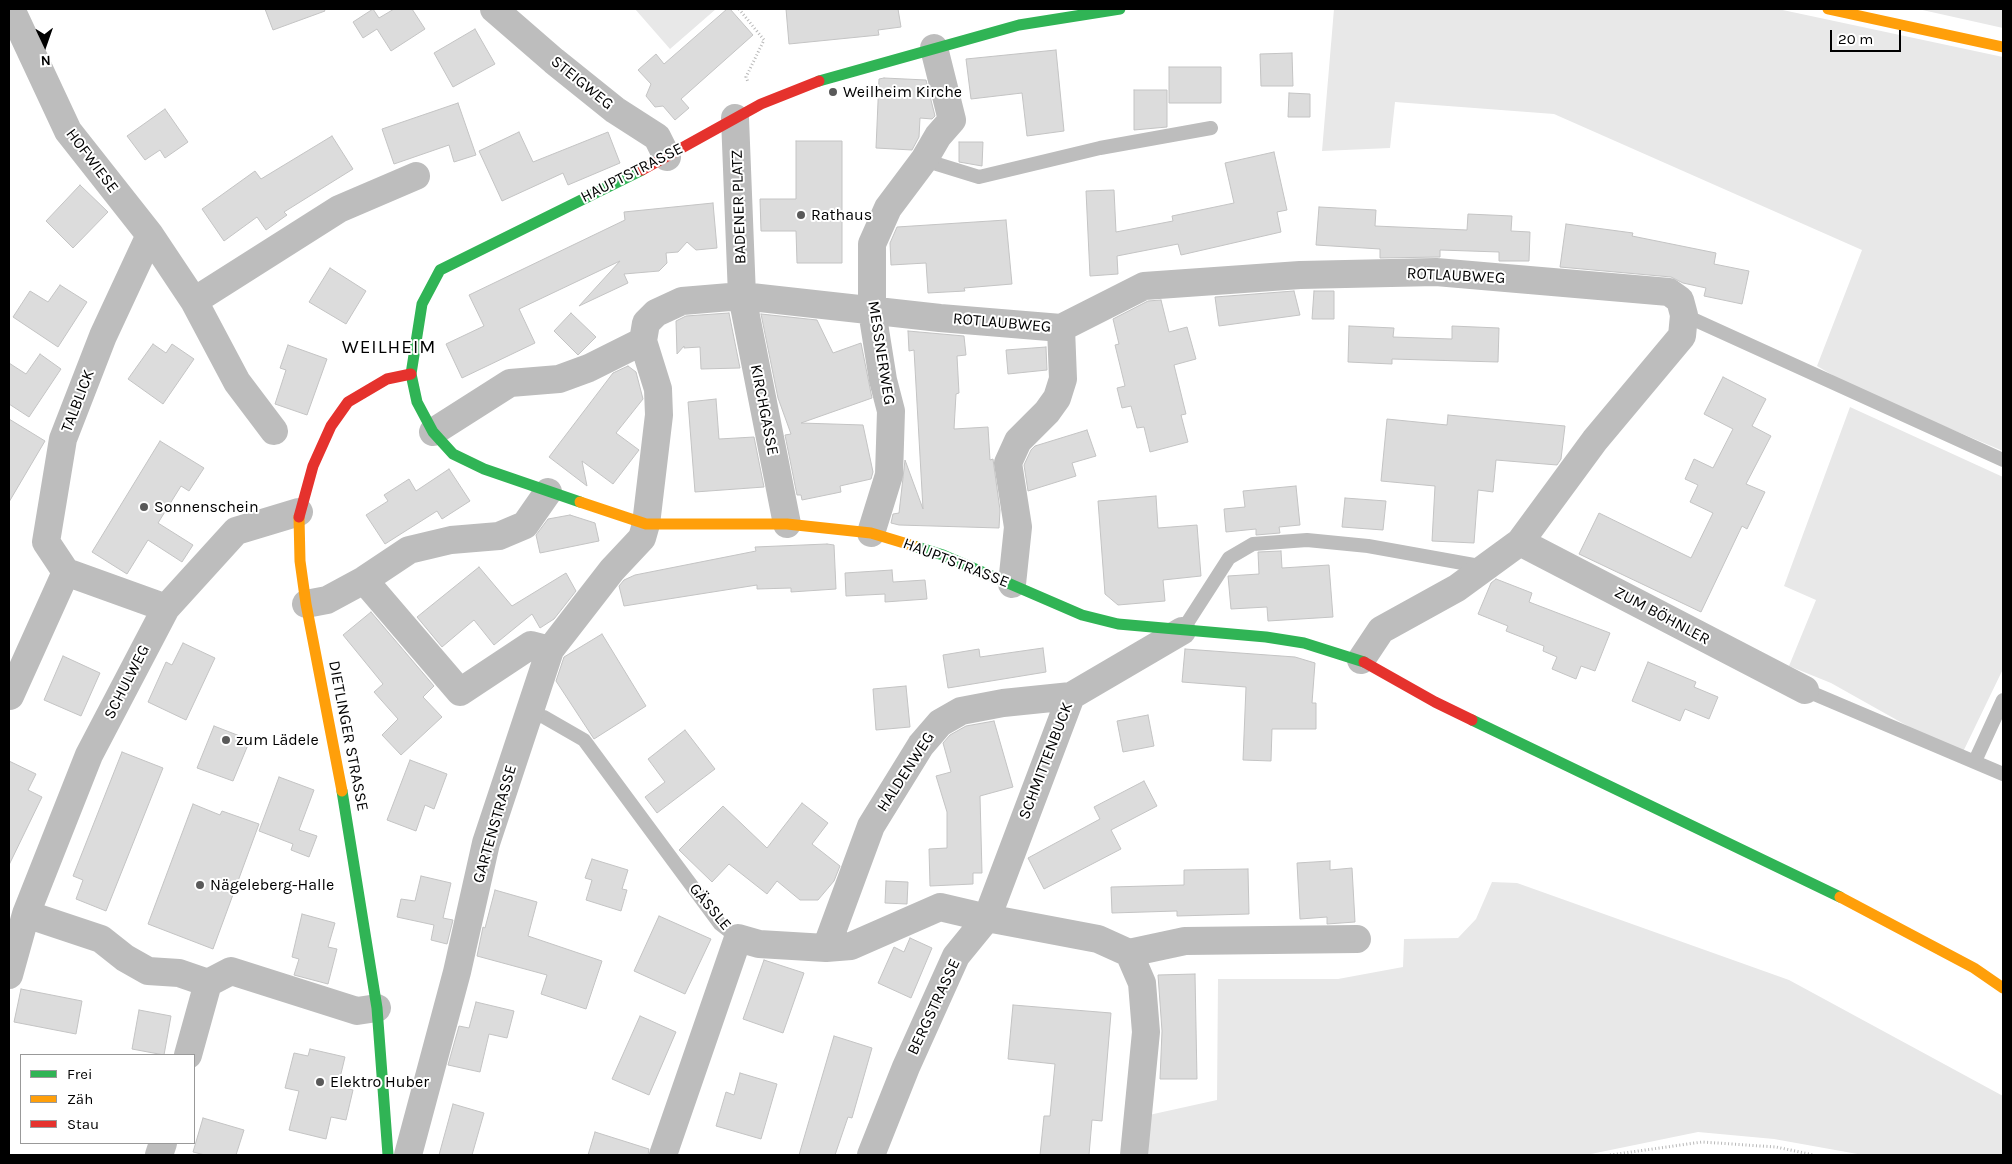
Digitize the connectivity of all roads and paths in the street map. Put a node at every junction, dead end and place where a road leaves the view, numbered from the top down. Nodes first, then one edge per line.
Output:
1 (11, 9) edge
2 (494, 9) edge
3 (739, 9) edge
4 (1120, 9) edge
5 (1828, 9) edge
6 (2003, 47) edge
7 (934, 48) junction
8 (761, 104) junction
9 (735, 118) junction
10 (1211, 128) dead end
11 (667, 157) junction
12 (924, 160) junction
13 (416, 176) dead end
14 (150, 235) junction
15 (742, 296) junction
16 (194, 301) junction
17 (872, 311) junction
18 (1684, 315) junction
19 (1062, 328) junction
20 (643, 341) junction
21 (411, 374) junction
22 (274, 431) dead end
23 (433, 432) junction
24 (2003, 460) edge
25 (548, 492) junction
26 (299, 512) junction
27 (646, 524) junction
28 (787, 524) junction
29 (871, 533) junction
30 (1520, 542) junction
31 (1485, 567) junction
32 (66, 572) junction
33 (364, 580) junction
34 (1012, 584) junction
35 (306, 604) junction
36 (166, 608) junction
37 (1182, 631) junction
38 (550, 650) junction
39 (1361, 660) junction
40 (1805, 690) joint
41 (10, 696) dead end
42 (1071, 696) junction
43 (2003, 700) edge
44 (529, 714) junction
45 (1974, 761) junction
46 (2003, 774) edge
47 (26, 914) junction
48 (987, 918) junction
49 (738, 938) junction
50 (1357, 940) dead end
51 (826, 948) junction
52 (1129, 953) junction
53 (9, 975) edge
54 (208, 983) junction
55 (2003, 988) edge
56 (377, 1008) junction
57 (188, 1054) edge
58 (388, 1155) edge
59 (408, 1155) edge
60 (663, 1155) edge
61 (871, 1155) edge
62 (1134, 1155) edge
63 (1610, 1155) edge
64 (1814, 1155) edge

1 - 14 street, HOFWIESE
2 - 11 street, STEIGWEG
3 - 8 path
4 - 7 street, HAUPTSTRASSE
5 - 6 street
7 - 8 street, HAUPTSTRASSE
7 - 12 street, MESSNERWEG
8 - 9 street, HAUPTSTRASSE
9 - 11 street, HAUPTSTRASSE
9 - 15 street, BADENER PLATZ
10 - 12 lane
11 - 21 street, HAUPTSTRASSE
12 - 17 street, MESSNERWEG
13 - 16 street
14 - 16 street, HOFWIESE
14 - 32 street, TALBLICK
15 - 17 street, ROTLAUBWEG
15 - 20 street, ROTLAUBWEG
15 - 28 street, KIRCHGASSE
16 - 22 street, HOFWIESE
17 - 19 street, ROTLAUBWEG
17 - 29 street, MESSNERWEG
18 - 19 street, ROTLAUBWEG
18 - 24 lane
18 - 30 street
19 - 34 street
20 - 23 street
20 - 27 street
21 - 23 street, HAUPTSTRASSE
21 - 26 street, DIETLINGER STRASSE
23 - 25 street, HAUPTSTRASSE
25 - 27 street, HAUPTSTRASSE
25 - 33 street
26 - 35 street, DIETLINGER STRASSE
26 - 36 street, SCHULWEG
27 - 28 street, HAUPTSTRASSE
27 - 38 street, GARTENSTRASSE
28 - 29 street, HAUPTSTRASSE
29 - 34 street, HAUPTSTRASSE
30 - 31 street
30 - 40 street, ZUM BÖHNLER
31 - 37 lane
31 - 39 street
32 - 36 street
32 - 41 street
33 - 35 street
33 - 38 street
34 - 37 street, HAUPTSTRASSE
35 - 56 street, DIETLINGER STRASSE
36 - 47 street, SCHULWEG
37 - 39 street, HAUPTSTRASSE
37 - 42 street, SCHMITTENBUCK
38 - 44 street, GARTENSTRASSE
39 - 55 street, HAUPTSTRASSE
40 - 45 lane
42 - 48 street, SCHMITTENBUCK
42 - 51 street, HALDENWEG
43 - 45 lane
44 - 49 lane, GÄSSLE
44 - 59 street, GARTENSTRASSE
45 - 46 lane
47 - 53 street, SCHULWEG
47 - 54 street
48 - 51 street, GÄSSLE
48 - 52 street
48 - 61 street, BERGSTRASSE
49 - 51 street, GÄSSLE
49 - 60 street
50 - 52 street
52 - 62 street
54 - 56 street
54 - 57 street
56 - 58 street, DIETLINGER STRASSE
63 - 64 path

